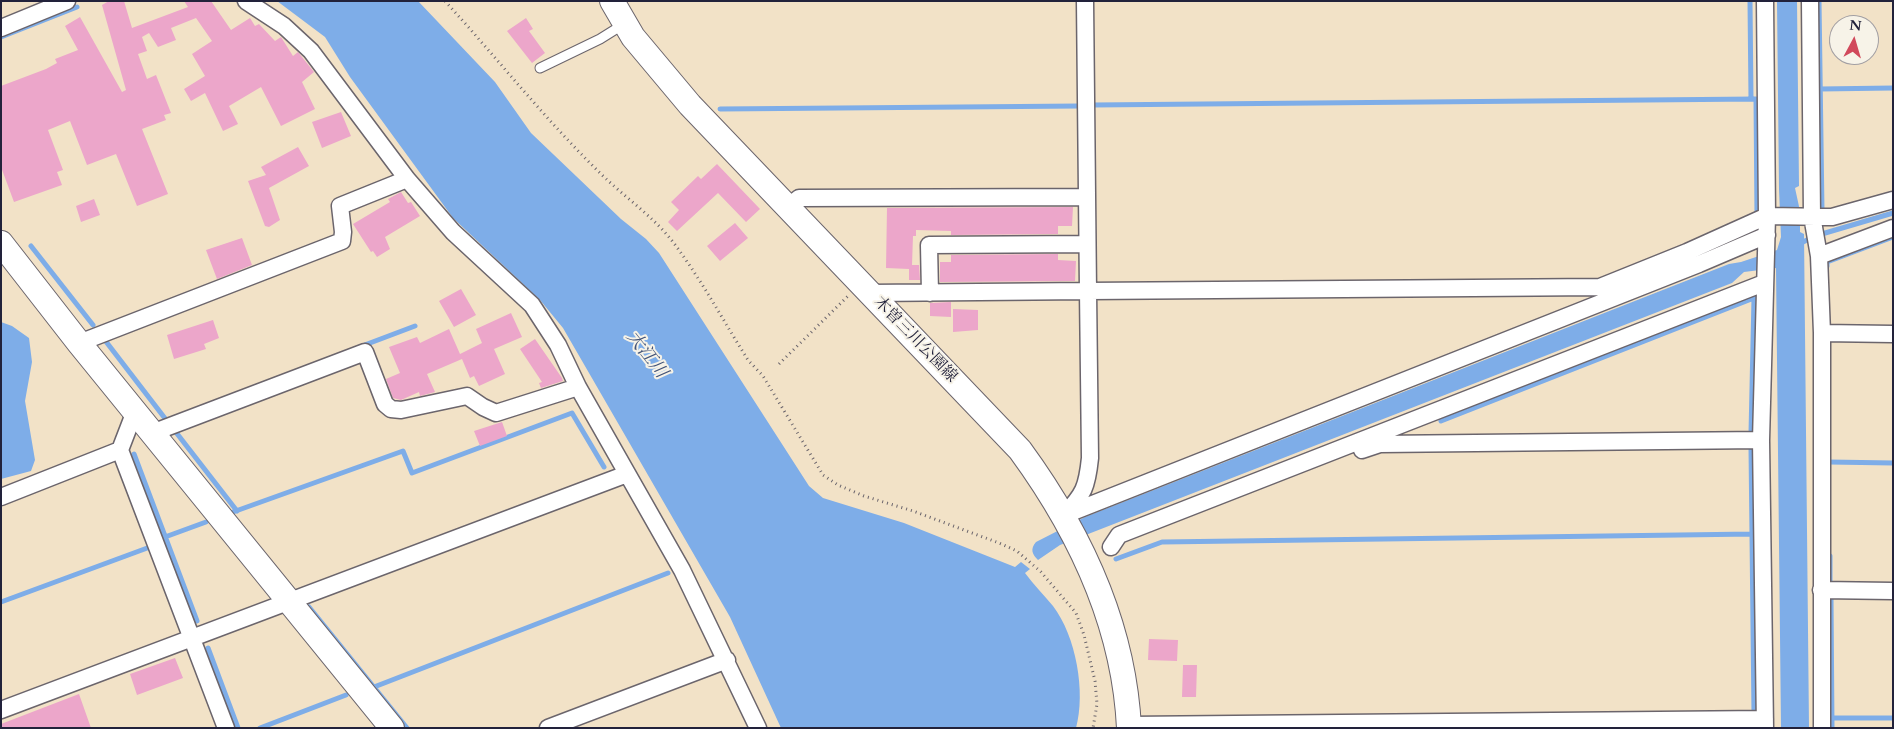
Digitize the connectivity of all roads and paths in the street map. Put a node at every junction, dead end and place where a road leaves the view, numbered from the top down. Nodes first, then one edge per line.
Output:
1 (67, 1) edge
2 (246, 1) edge
3 (445, 1) edge
4 (612, 1) edge
5 (1085, 1) edge
6 (1765, 1) edge
7 (1810, 1) edge
8 (625, 23) junction
9 (1, 28) edge
10 (540, 68) dead end
11 (407, 179) junction
12 (1087, 197) junction
13 (1893, 200) edge
14 (788, 207) junction
15 (1772, 216) junction
16 (1811, 219) junction
17 (1893, 228) edge
18 (1767, 238) junction
19 (1, 243) edge
20 (1087, 244) junction
21 (1818, 251) junction
22 (1764, 278) junction
23 (865, 288) junction
24 (1088, 292) junction
25 (930, 293) junction
26 (1822, 333) junction
27 (1893, 334) edge
28 (79, 343) junction
29 (779, 364) dead end
30 (578, 387) junction
31 (134, 411) junction
32 (152, 433) junction
33 (1761, 440) junction
34 (120, 450) junction
35 (628, 474) junction
36 (1, 497) edge
37 (1065, 518) junction
38 (1111, 547) junction
39 (1083, 550) junction
40 (1821, 590) junction
41 (1893, 591) edge
42 (288, 603) junction
43 (191, 637) junction
44 (727, 660) junction
45 (1, 710) edge
46 (1765, 723) edge
47 (1129, 726) edge
48 (226, 728) edge
49 (392, 728) edge
50 (548, 728) edge
51 (758, 728) edge
52 (1093, 728) edge
53 (1822, 728) edge

1 - 9 street
2 - 11 street
3 - 52 path
4 - 8 main road, 木曽三川公園線
5 - 12 street
6 - 15 street
7 - 16 street
8 - 10 lane
8 - 14 main road, 木曽三川公園線
11 - 28 street
11 - 30 street
12 - 14 street
12 - 20 street
13 - 16 street
14 - 23 main road, 木曽三川公園線
15 - 16 street
15 - 18 street
15 - 24 street
16 - 21 street
17 - 21 street
18 - 22 street
18 - 37 street
19 - 28 main road
20 - 24 street
20 - 25 street
21 - 26 street
22 - 33 street
22 - 38 street
23 - 25 street
23 - 29 path
23 - 37 main road, 木曽三川公園線
24 - 25 street
24 - 37 street
26 - 27 street
26 - 40 street
28 - 31 main road
30 - 32 street
30 - 35 street
31 - 32 main road
31 - 34 street
32 - 42 main road
33 - 38 street
33 - 46 street
34 - 36 street
34 - 43 street
35 - 42 street
35 - 44 street
37 - 39 main road, 木曽三川公園線
38 - 39 street
39 - 47 main road, 木曽三川公園線
40 - 41 street
40 - 53 street
42 - 43 street
42 - 49 main road
43 - 45 street
43 - 48 street
44 - 50 street
44 - 51 street
46 - 47 street

